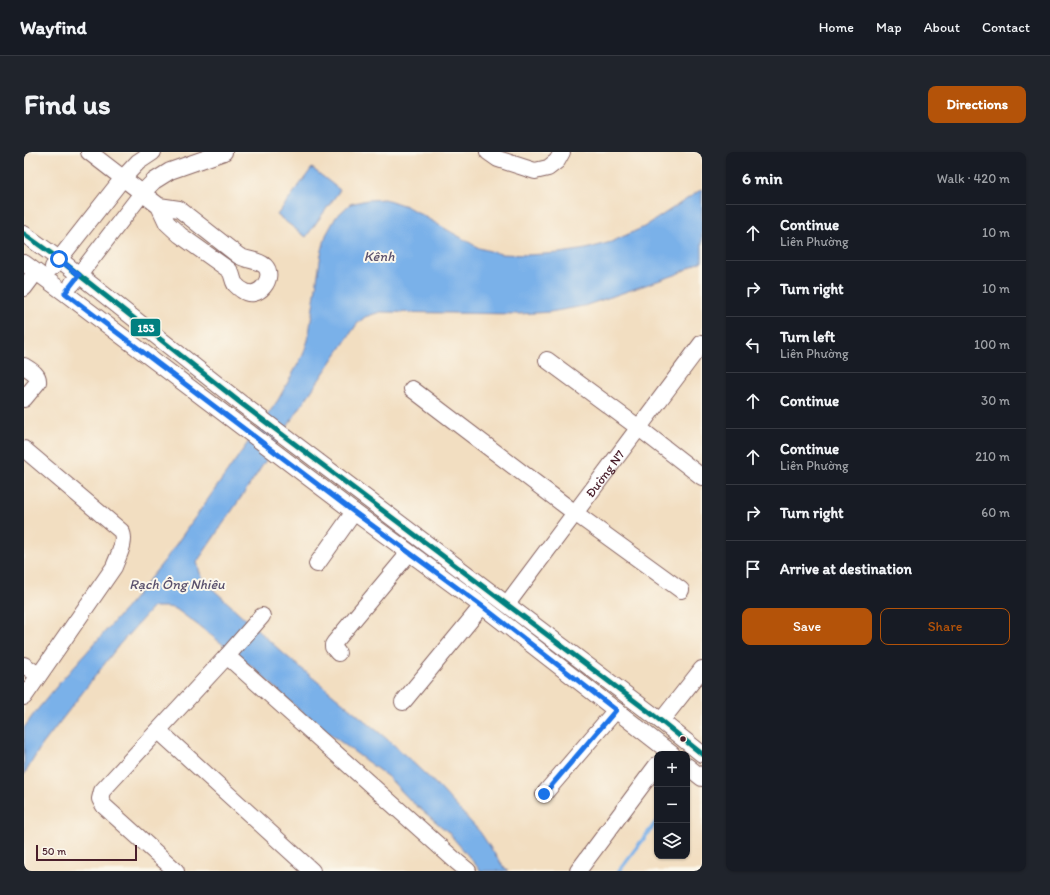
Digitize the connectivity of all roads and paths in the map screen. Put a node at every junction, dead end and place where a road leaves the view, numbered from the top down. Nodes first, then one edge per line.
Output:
1 (89, 152) edge
2 (152, 152) edge
3 (224, 152) edge
4 (488, 152) edge
5 (562, 152) edge
6 (123, 178) junction
7 (143, 192) junction
8 (159, 206) junction
9 (24, 234) edge
10 (59, 259) junction
11 (35, 271) edge
12 (79, 275) junction
13 (24, 288) edge
14 (65, 293) junction
15 (702, 343) edge
16 (547, 360) dead end
17 (24, 366) edge
18 (412, 389) dead end
19 (24, 399) edge
20 (639, 428) junction
21 (24, 449) edge
22 (702, 477) edge
23 (354, 512) junction
24 (575, 513) junction
25 (409, 553) junction
26 (317, 564) dead end
27 (681, 590) dead end
28 (507, 604) junction
29 (482, 606) junction
30 (257, 622) dead end
31 (338, 653) dead end
32 (228, 654) junction
33 (24, 665) edge
34 (702, 669) edge
35 (38, 675) junction
36 (24, 696) edge
37 (403, 702) dead end
38 (616, 710) junction
39 (661, 721) junction
40 (159, 731) junction
41 (666, 751) edge
42 (702, 754) edge
43 (690, 768) edge
44 (654, 769) edge
45 (702, 778) edge
46 (544, 794) dead end
47 (458, 868) edge
48 (176, 871) edge
49 (312, 871) edge
50 (578, 871) edge

1 - 6 street
2 - 6 street
3 - 7 street
4 - 5 street
6 - 7 street
6 - 10 street
7 - 8 street
7 - 12 street
8 - 8 street
9 - 10 street
10 - 11 street
10 - 12 street
11 - 13 street
11 - 14 street
12 - 14 street
12 - 28 street
14 - 23 street
15 - 20 street, Đường N7
16 - 20 street
17 - 19 street
18 - 24 street
20 - 22 street
20 - 24 street, Đường N7
21 - 35 street
23 - 25 street
23 - 26 street
24 - 27 street
24 - 28 street, Đường N7
25 - 29 street
25 - 31 street
28 - 39 street
29 - 37 street
29 - 38 street
30 - 32 street
32 - 40 street
32 - 47 street
33 - 35 street
34 - 39 street
35 - 36 street
38 - 41 street
38 - 46 street
39 - 42 street
40 - 48 street
40 - 49 street
43 - 45 street
44 - 50 street

